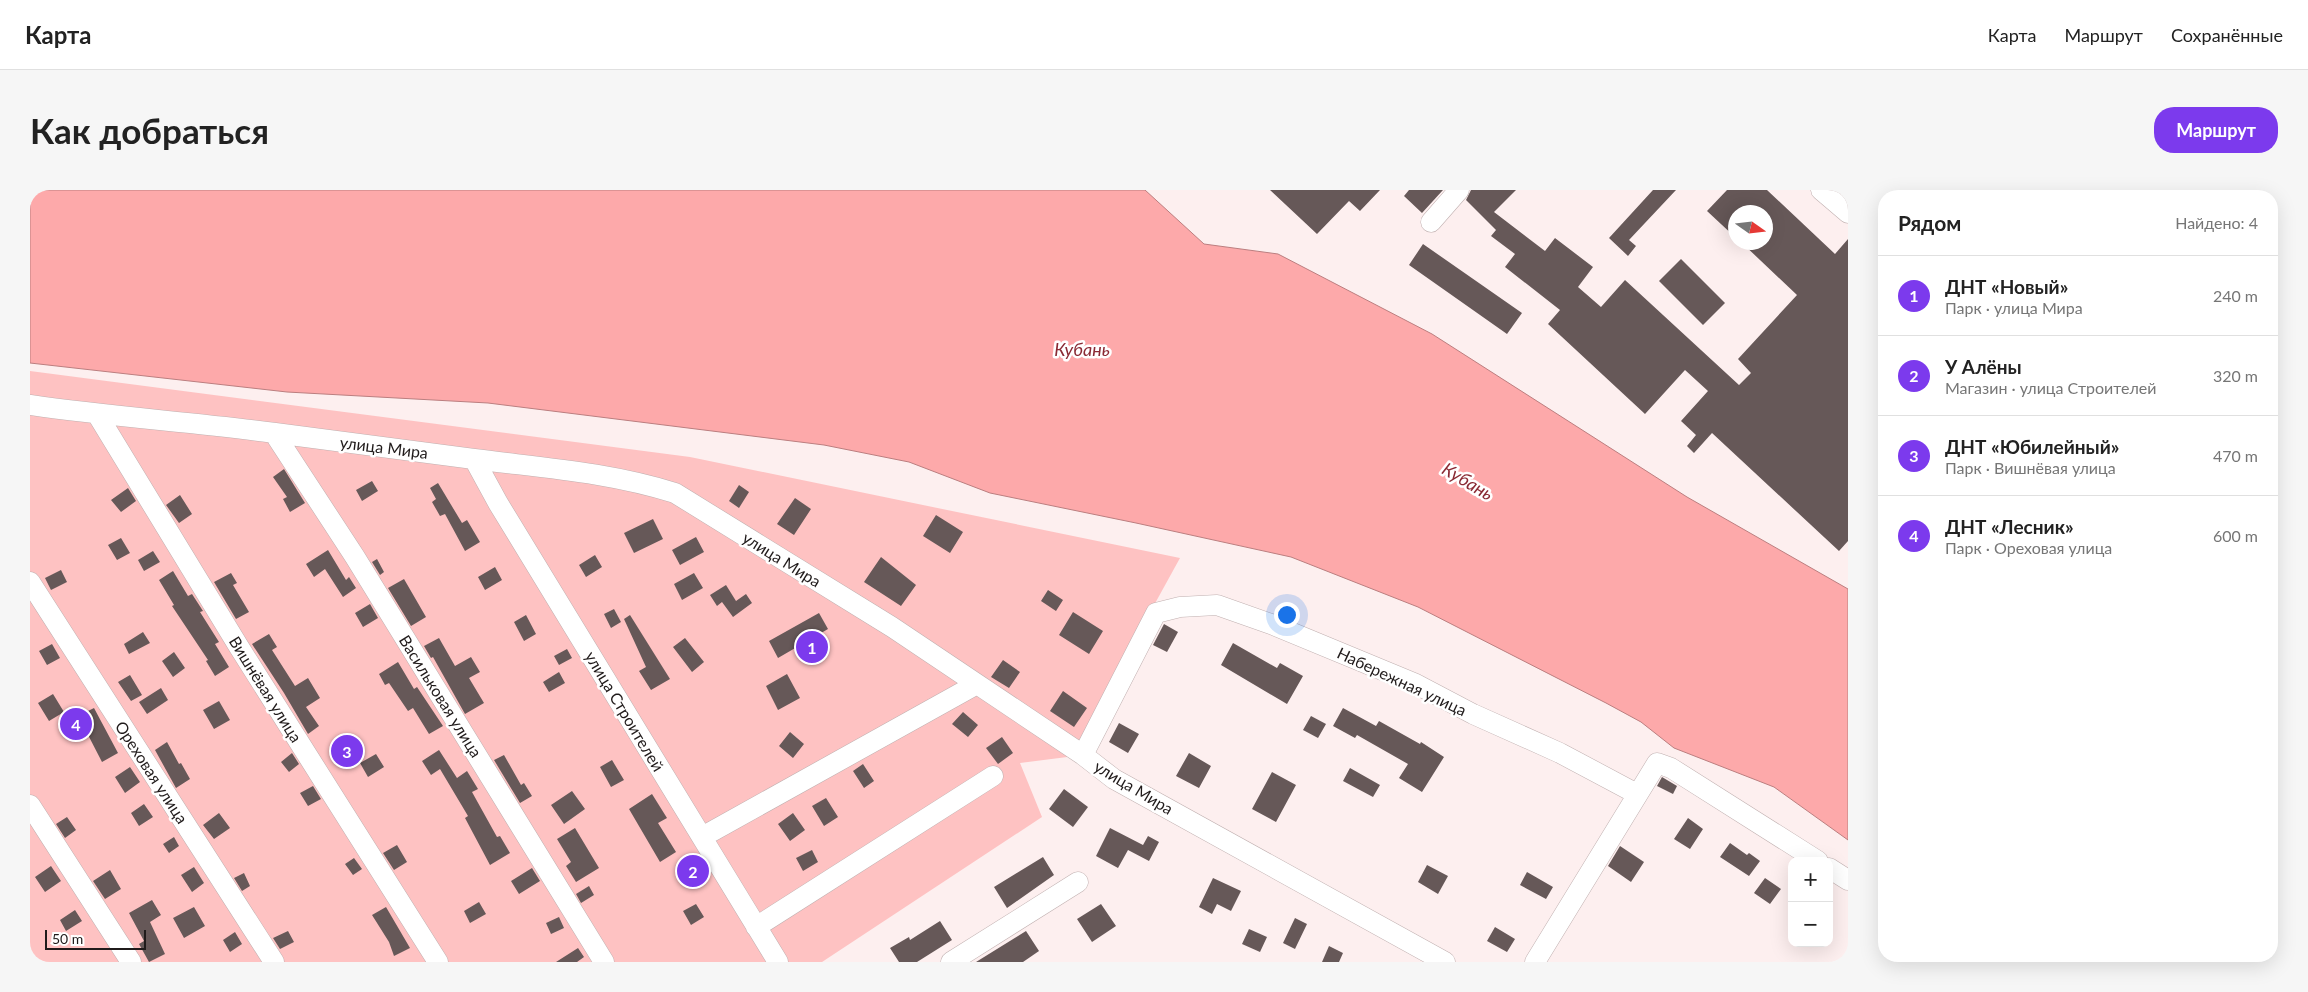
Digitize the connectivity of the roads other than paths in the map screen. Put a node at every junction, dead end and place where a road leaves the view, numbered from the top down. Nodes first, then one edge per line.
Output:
1 (1459, 190) edge
2 (1821, 190) edge
3 (1848, 213) edge
4 (1431, 222) dead end
5 (30, 404) edge
6 (97, 414) junction
7 (274, 433) junction
8 (474, 459) junction
9 (30, 582) edge
10 (977, 684) junction
11 (1083, 755) junction
12 (993, 776) dead end
13 (1637, 794) junction
14 (30, 805) edge
15 (702, 837) junction
16 (1812, 857) edge
17 (1833, 871) edge
18 (1848, 880) edge
19 (1078, 882) dead end
20 (756, 927) junction
21 (131, 962) edge
22 (274, 962) edge
23 (438, 962) edge
24 (604, 962) edge
25 (778, 962) edge
26 (951, 962) edge
27 (1445, 962) edge
28 (1535, 962) edge

1 - 4 street
2 - 3 street
5 - 6 street, улица Мира
6 - 7 street, улица Мира
6 - 23 street, Вишнёвая улица
7 - 8 street, улица Мира
7 - 24 street, Васильковая улица
8 - 10 street, улица Мира
8 - 15 street, улица Строителей
9 - 22 street, Ореховая улица
10 - 11 street, улица Мира
10 - 15 street
11 - 13 street, Набережная улица
11 - 27 street, улица Мира
12 - 20 street
13 - 16 street
13 - 28 street
14 - 21 street
15 - 20 street, улица Строителей
17 - 18 street
19 - 26 street
20 - 25 street, улица Строителей

